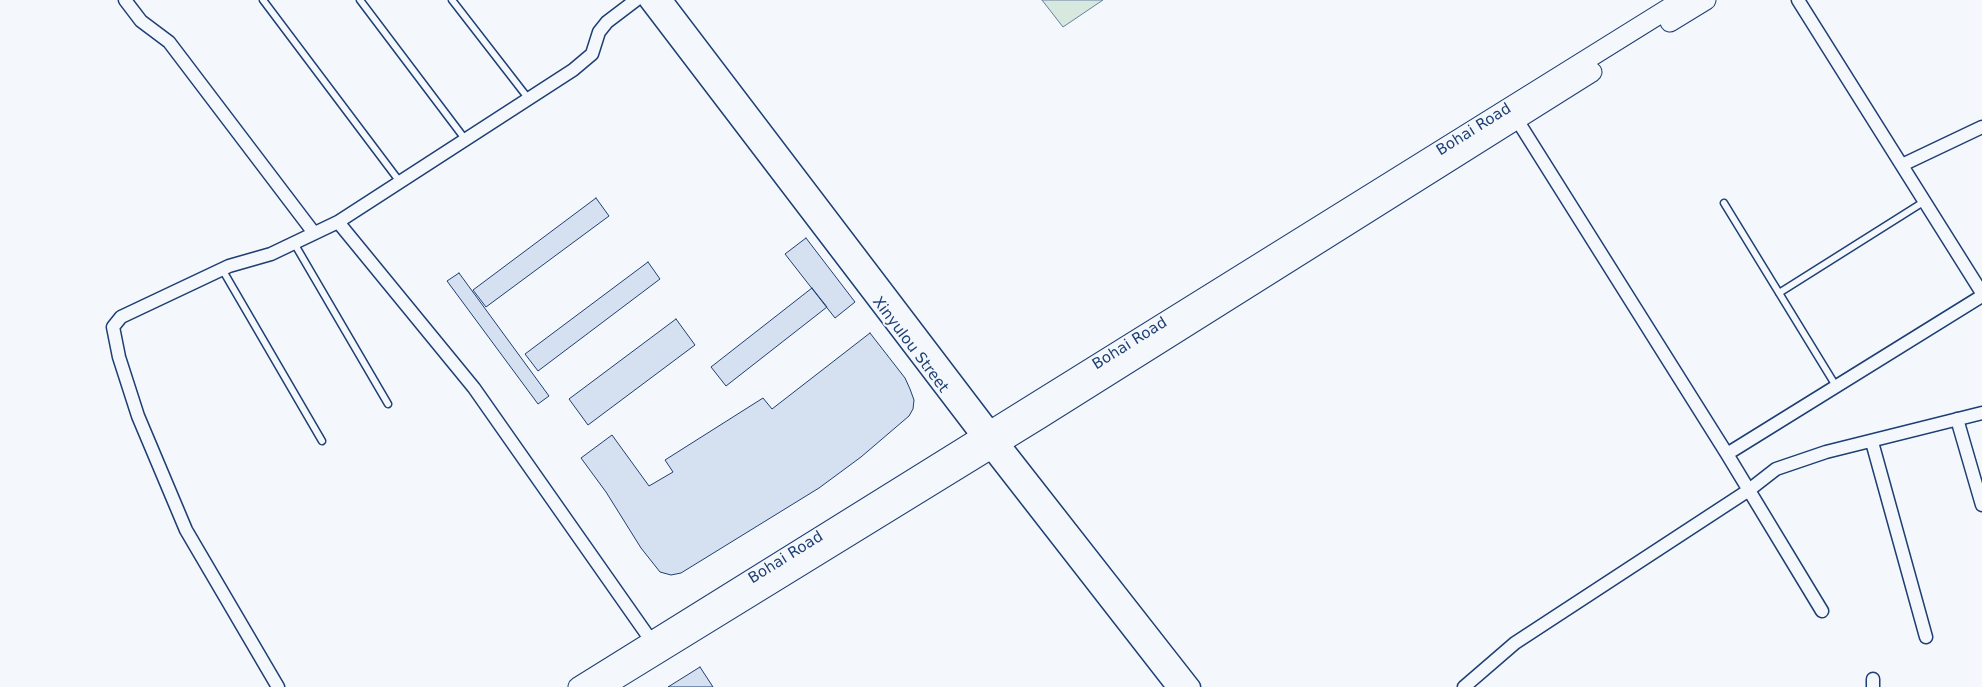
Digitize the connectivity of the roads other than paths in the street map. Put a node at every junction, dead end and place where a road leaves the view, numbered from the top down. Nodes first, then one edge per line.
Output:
1 (263, 0) edge
2 (360, 0) edge
3 (452, 0) edge
4 (636, 0) edge
5 (647, 0) edge
6 (664, 0) edge
7 (1682, 0) edge
8 (1706, 0) edge
9 (1798, 0) edge
10 (129, 1) edge
11 (528, 98) junction
12 (1513, 114) junction
13 (1982, 127) edge
14 (465, 139) junction
15 (1902, 165) junction
16 (400, 183) junction
17 (1925, 201) junction
18 (1724, 203) dead end
19 (338, 222) junction
20 (314, 233) junction
21 (294, 243) junction
22 (222, 270) junction
23 (1779, 293) junction
24 (1982, 294) edge
25 (1836, 386) junction
26 (388, 404) dead end
27 (1982, 413) edge
28 (1957, 420) junction
29 (322, 441) dead end
30 (991, 441) junction
31 (1872, 442) junction
32 (1728, 454) junction
33 (1749, 490) junction
34 (1982, 505) edge
35 (1822, 611) dead end
36 (1926, 637) dead end
37 (656, 647) junction
38 (278, 687) edge
39 (578, 687) edge
40 (604, 687) edge
41 (1176, 687) edge
42 (1192, 687) edge
43 (1464, 687) edge

1 - 16 lane
2 - 14 lane
3 - 11 lane
4 - 11 street
5 - 30 street, Xinyulou Street
6 - 30 street, Xinyulou Street
7 - 12 main road, Bohai Road
8 - 12 main road, Bohai Road
9 - 15 street
10 - 20 street
11 - 14 street
12 - 30 main road, Bohai Road
12 - 32 street
13 - 15 street
14 - 16 street
15 - 17 street
16 - 19 street
17 - 23 lane
17 - 24 street
18 - 23 lane
19 - 20 street
19 - 37 street
20 - 21 street
21 - 22 street
21 - 26 lane
22 - 29 lane
22 - 38 street
23 - 25 lane
24 - 25 street
25 - 32 street
27 - 28 street
28 - 31 street
28 - 34 street
30 - 37 main road, Bohai Road
30 - 41 street, Xinyulou Street
30 - 42 street, Xinyulou Street
31 - 33 street
31 - 36 street
32 - 33 street
33 - 35 street
33 - 43 street
37 - 39 main road, Bohai Road
37 - 40 main road, Bohai Road

